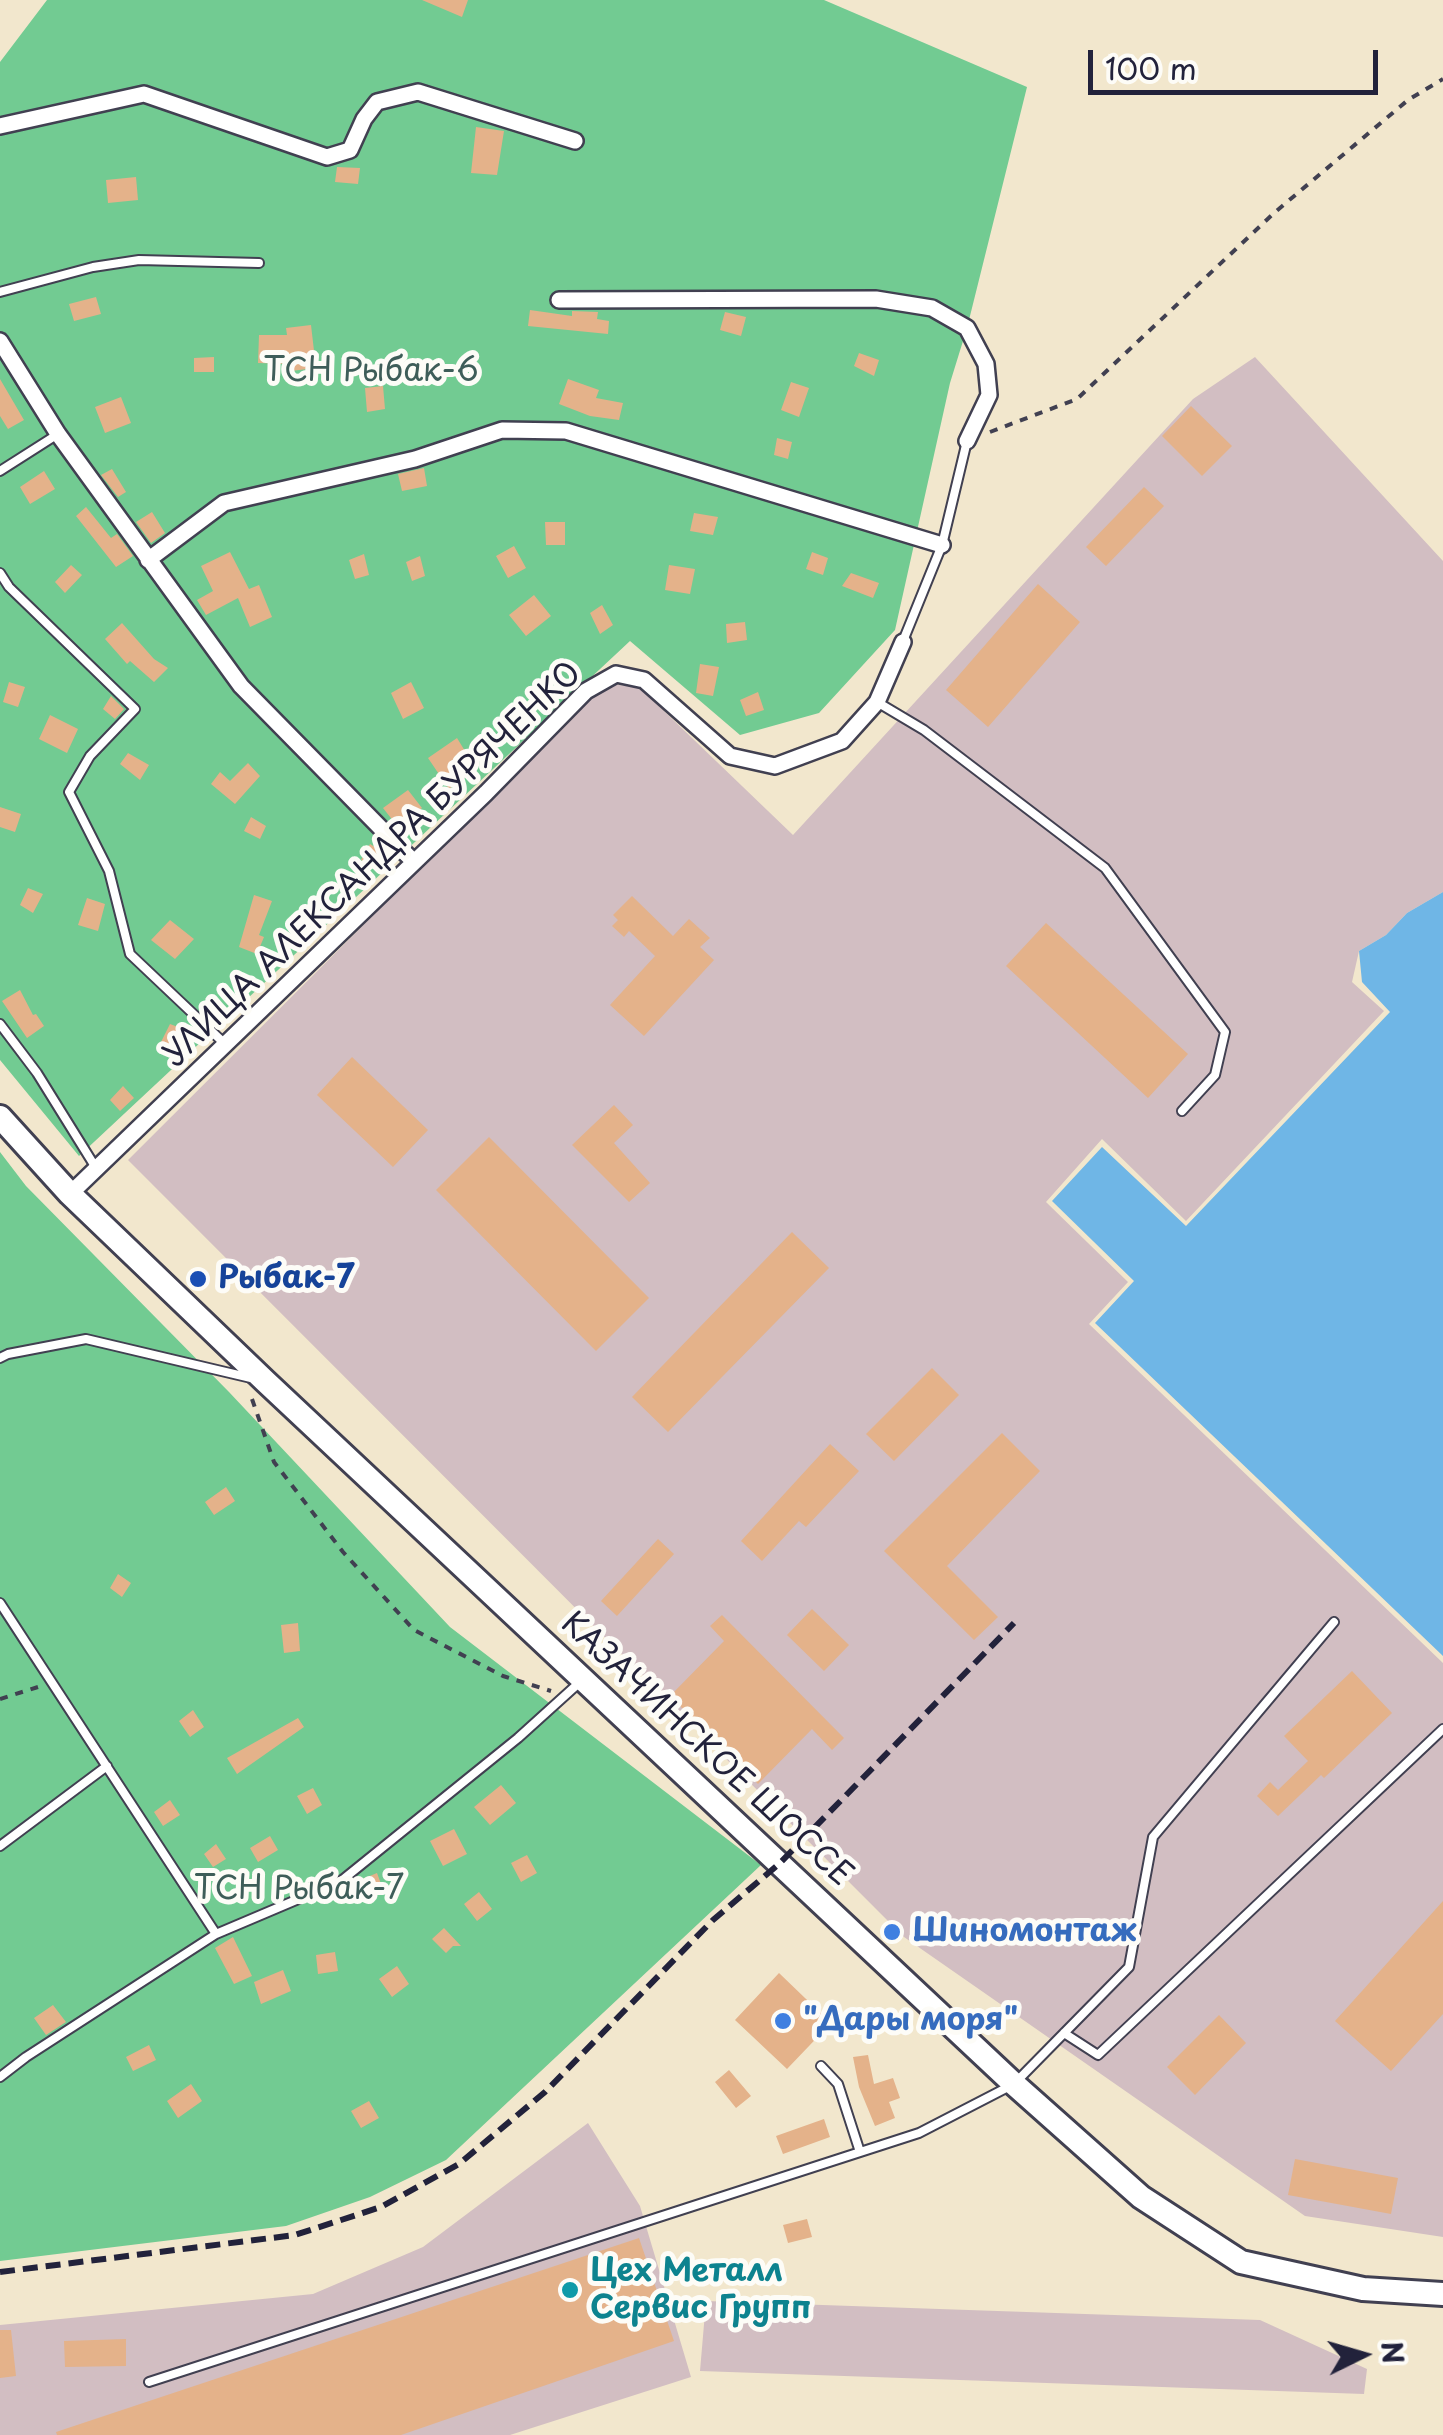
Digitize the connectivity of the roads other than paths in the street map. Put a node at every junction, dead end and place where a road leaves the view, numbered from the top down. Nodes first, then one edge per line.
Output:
1 (0, 126) edge
2 (576, 141) dead end
3 (260, 263) dead end
4 (0, 292) edge
5 (559, 300) dead end
6 (0, 342) edge
7 (58, 434) junction
8 (967, 441) joint
9 (0, 471) edge
10 (942, 545) junction
11 (148, 560) junction
12 (0, 574) edge
13 (903, 642) joint
14 (878, 702) junction
15 (414, 862) junction
16 (0, 1024) edge
17 (225, 1044) junction
18 (1182, 1111) dead end
19 (0, 1117) edge
20 (96, 1168) junction
21 (70, 1194) junction
22 (0, 1358) edge
23 (255, 1379) junction
24 (0, 1603) edge
25 (1334, 1622) dead end
26 (583, 1679) junction
27 (1443, 1730) edge
28 (107, 1766) junction
29 (0, 1846) edge
30 (216, 1934) junction
31 (1064, 2033) junction
32 (820, 2066) dead end
33 (0, 2077) edge
34 (1014, 2084) junction
35 (860, 2152) junction
36 (1443, 2294) edge
37 (149, 2382) dead end

1 - 2 street
3 - 4 lane
5 - 8 street
6 - 7 street
7 - 9 lane
7 - 11 street
8 - 10 lane
10 - 11 street
10 - 13 lane
11 - 15 street
12 - 17 lane
13 - 14 street, УЛИЦА АЛЕКСАНДРА БУРЯЧЕНКО
14 - 15 street, УЛИЦА АЛЕКСАНДРА БУРЯЧЕНКО
14 - 18 lane
15 - 17 street, УЛИЦА АЛЕКСАНДРА БУРЯЧЕНКО
16 - 20 lane
17 - 20 street, УЛИЦА АЛЕКСАНДРА БУРЯЧЕНКО
19 - 21 main road, КАЗАЧИНСКОЕ ШОССЕ
20 - 21 street, УЛИЦА АЛЕКСАНДРА БУРЯЧЕНКО
21 - 23 main road, КАЗАЧИНСКОЕ ШОССЕ
22 - 23 lane
23 - 26 main road, КАЗАЧИНСКОЕ ШОССЕ
24 - 28 lane
25 - 31 lane
26 - 30 lane
26 - 34 main road, КАЗАЧИНСКОЕ ШОССЕ
27 - 31 lane
28 - 29 lane
28 - 30 lane
30 - 33 lane
31 - 34 lane
32 - 35 lane
34 - 35 lane
34 - 36 main road, КАЗАЧИНСКОЕ ШОССЕ
35 - 37 lane

